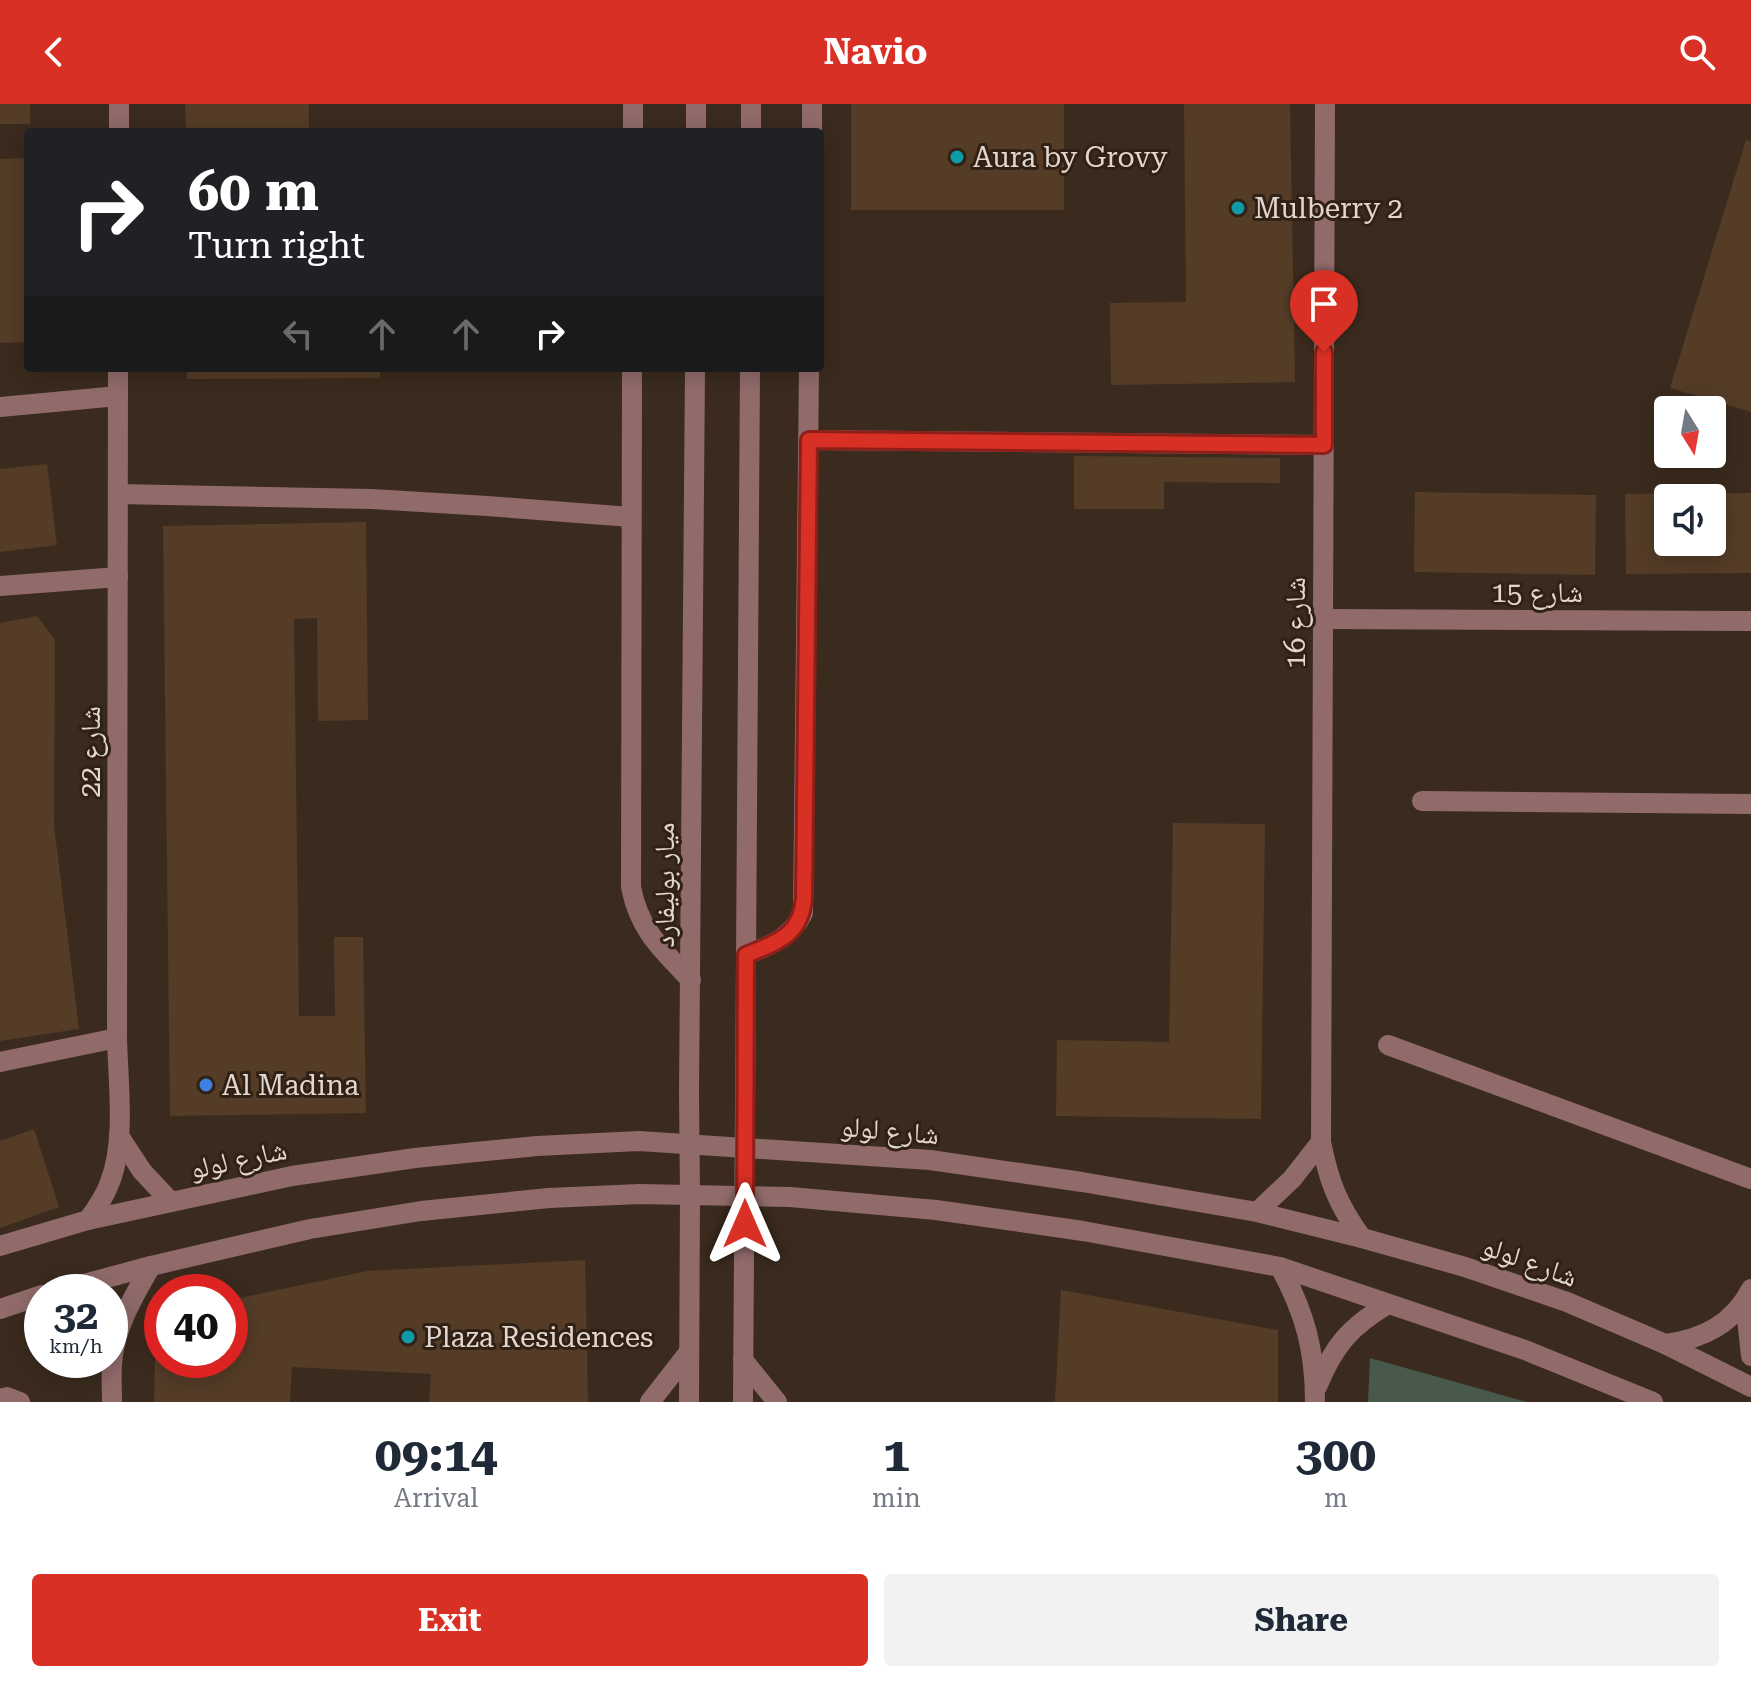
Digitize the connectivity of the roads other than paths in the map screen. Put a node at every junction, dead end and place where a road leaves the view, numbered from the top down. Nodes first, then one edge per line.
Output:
1 (119, 104) edge
2 (633, 104) edge
3 (696, 104) edge
4 (751, 104) edge
5 (812, 104) edge
6 (1325, 104) edge
7 (119, 128) edge
8 (633, 128) edge
9 (696, 128) edge
10 (751, 128) edge
11 (812, 128) edge
12 (118, 372) edge
13 (632, 372) edge
14 (695, 372) edge
15 (750, 372) edge
16 (809, 372) edge
17 (118, 396) junction
18 (0, 407) edge
19 (809, 440) junction
20 (1324, 445) junction
21 (118, 494) junction
22 (631, 517) junction
23 (118, 577) junction
24 (0, 586) edge
25 (1323, 619) junction
26 (1751, 621) edge
27 (1422, 801) dead end
28 (1751, 804) edge
29 (746, 955) junction
30 (691, 980) junction
31 (117, 1038) junction
32 (1388, 1045) dead end
33 (0, 1062) edge
34 (119, 1136) junction
35 (1321, 1142) junction
36 (689, 1143) junction
37 (745, 1147) junction
38 (1751, 1179) edge
39 (690, 1195) junction
40 (745, 1196) junction
41 (171, 1202) junction
42 (1257, 1212) junction
43 (88, 1220) junction
44 (1362, 1238) junction
45 (0, 1246) edge
46 (151, 1266) junction
47 (1280, 1267) junction
48 (121, 1274) edge
49 (1748, 1294) edge
50 (24, 1301) edge
51 (1388, 1304) junction
52 (0, 1309) edge
53 (128, 1309) edge
54 (1665, 1344) junction
55 (689, 1352) junction
56 (1751, 1356) edge
57 (743, 1360) junction
58 (111, 1378) edge
59 (1751, 1387) edge
60 (1315, 1396) edge
61 (0, 1399) edge
62 (20, 1402) edge
63 (112, 1402) edge
64 (650, 1402) edge
65 (689, 1402) edge
66 (743, 1402) edge
67 (777, 1402) edge
68 (1653, 1402) edge

1 - 7 street
2 - 8 street
3 - 9 street
4 - 10 street
5 - 11 street
6 - 20 street, شارع 16
12 - 17 street, شارع 22
13 - 22 street
14 - 30 street, ميار بوليفارد
15 - 29 street
16 - 19 street
17 - 18 street
17 - 21 street, شارع 22
19 - 20 street
19 - 29 street
20 - 25 street, شارع 16
21 - 22 street
21 - 23 street, شارع 22
22 - 30 street
23 - 24 street
23 - 31 street, شارع 22
25 - 26 street, شارع 15
25 - 35 street, شارع 16
27 - 28 street
29 - 37 street
30 - 36 street, ميار بوليفارد
31 - 33 street
31 - 34 street, شارع 22
32 - 38 street
34 - 41 street
34 - 43 street, شارع 22
35 - 42 street
35 - 44 street, شارع 16
36 - 37 street, شارع لولو
36 - 39 street, ميار بوليفارد
36 - 41 street, شارع لولو
37 - 40 street
37 - 42 street, شارع لولو
39 - 40 street
39 - 46 street
39 - 55 street, ميار بوليفارد
40 - 47 street
40 - 57 street
41 - 43 street, شارع لولو
42 - 44 street, شارع لولو
43 - 45 street, شارع لولو
44 - 54 street, شارع لولو
46 - 48 street
46 - 53 street
47 - 51 street
47 - 60 street
49 - 54 street
49 - 56 street
50 - 52 street
51 - 60 street
51 - 68 street
54 - 59 street, شارع لولو
55 - 64 street
55 - 65 street, ميار بوليفارد
57 - 66 street
57 - 67 street
58 - 63 street
61 - 62 street

